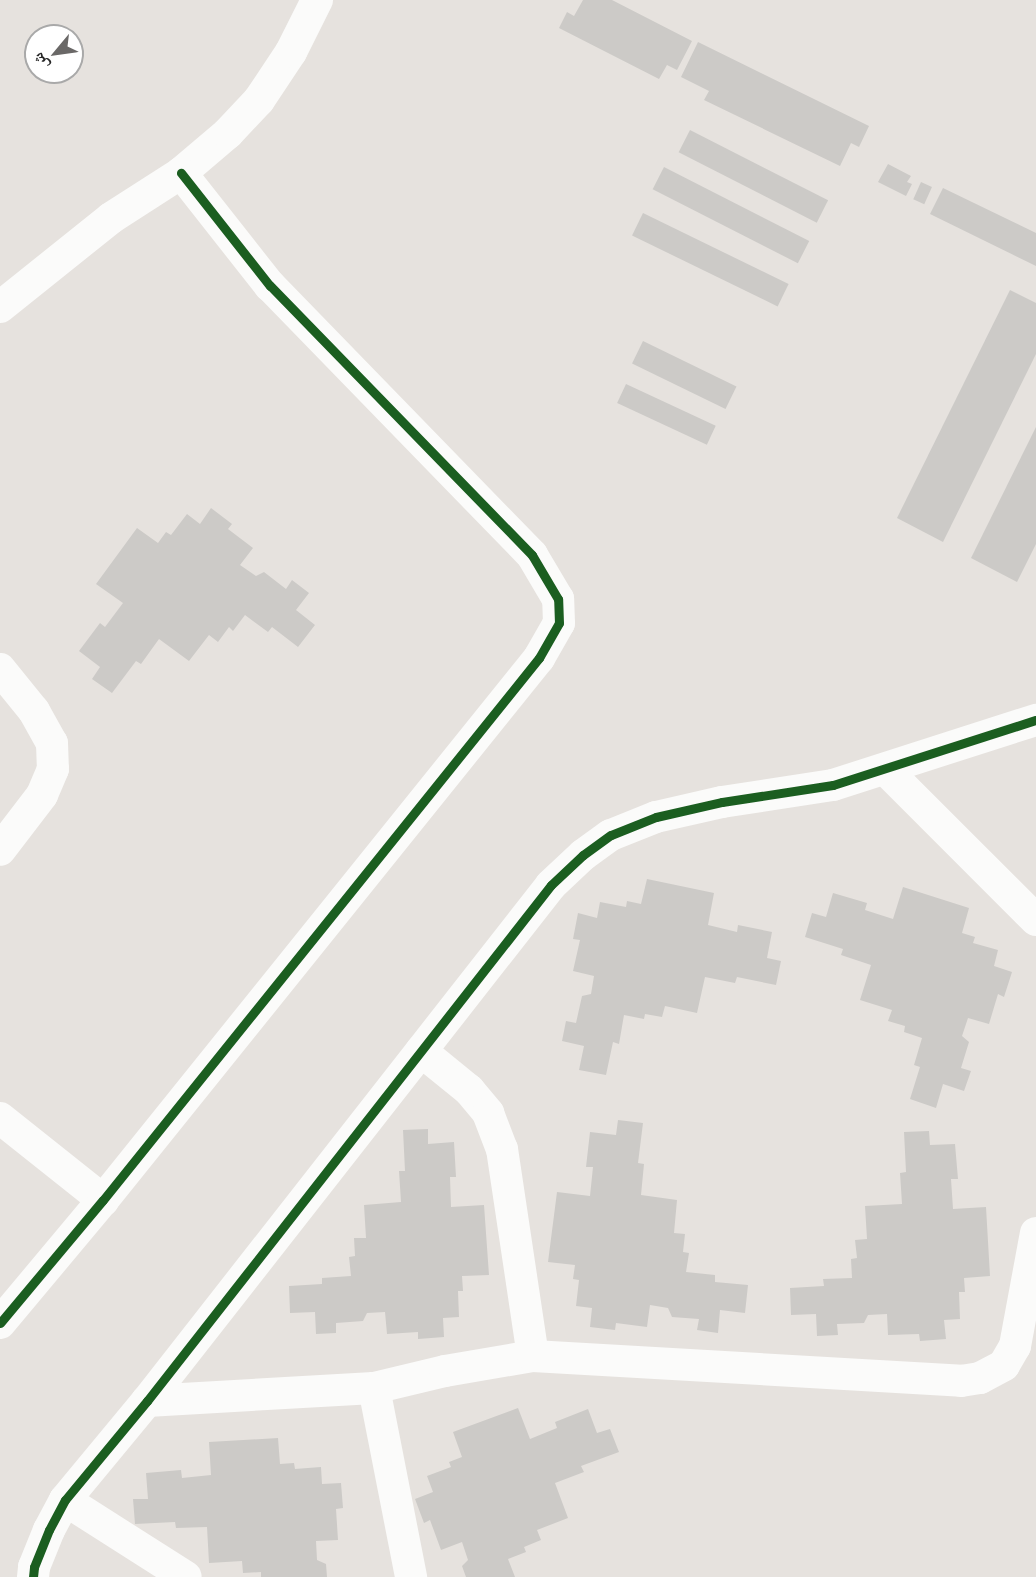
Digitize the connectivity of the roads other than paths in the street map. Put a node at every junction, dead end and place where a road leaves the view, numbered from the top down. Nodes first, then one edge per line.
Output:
1 (317, 0) edge
2 (182, 173) junction
3 (0, 308) edge
4 (0, 669) edge
5 (1036, 720) edge
6 (886, 770) junction
7 (0, 850) edge
8 (1036, 920) edge
9 (422, 1051) junction
10 (0, 1118) edge
11 (103, 1200) junction
12 (1036, 1233) edge
13 (0, 1323) edge
14 (533, 1356) junction
15 (374, 1388) junction
16 (147, 1401) junction
17 (65, 1500) junction
18 (33, 1577) edge
19 (186, 1577) edge
20 (411, 1577) edge

1 - 2 street
2 - 3 street
2 - 11 street
4 - 7 street
5 - 6 street
6 - 8 street
6 - 9 street
9 - 14 street
9 - 16 street
10 - 11 street
11 - 13 street
12 - 14 street
14 - 15 street
15 - 16 street
15 - 20 street
16 - 17 street
17 - 18 street
17 - 19 street

